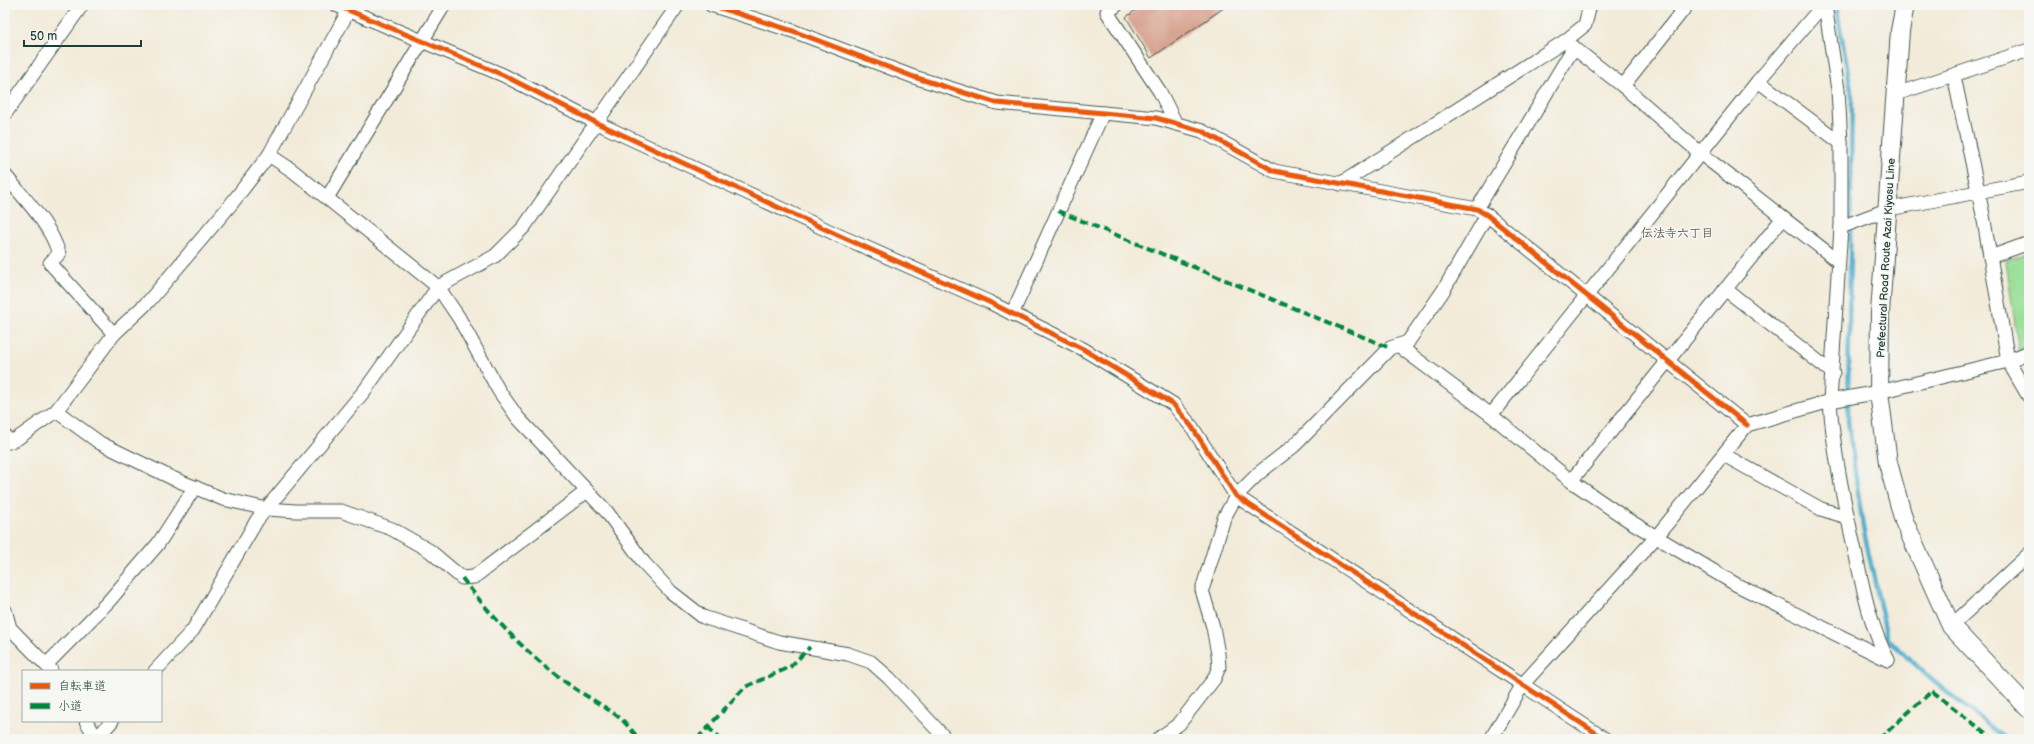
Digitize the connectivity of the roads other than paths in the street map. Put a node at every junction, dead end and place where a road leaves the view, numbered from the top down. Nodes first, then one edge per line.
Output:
1 (82, 5) edge
2 (336, 5) edge
3 (444, 5) edge
4 (678, 5) edge
5 (711, 5) edge
6 (1117, 5) edge
7 (1590, 5) edge
8 (1687, 5) edge
9 (1824, 5) edge
10 (1905, 5) edge
11 (348, 10) junction
12 (747, 10) edge
13 (423, 42) junction
14 (1570, 44) junction
15 (2029, 50) edge
16 (1954, 76) junction
17 (1758, 81) junction
18 (1623, 86) junction
19 (1896, 94) junction
20 (1103, 113) junction
21 (5, 114) edge
22 (597, 123) junction
23 (1176, 124) junction
24 (1842, 143) junction
25 (1700, 153) junction
26 (269, 155) junction
27 (5, 175) edge
28 (2029, 182) edge
29 (1340, 184) junction
30 (1978, 191) junction
31 (327, 198) junction
32 (1889, 209) junction
33 (1482, 212) junction
34 (1782, 218) junction
35 (1843, 226) junction
36 (2029, 243) edge
37 (1990, 257) junction
38 (1838, 261) junction
39 (438, 287) junction
40 (1725, 289) junction
41 (1586, 294) junction
42 (1012, 314) junction
43 (114, 334) junction
44 (1408, 342) junction
45 (2029, 352) edge
46 (1667, 361) junction
47 (2008, 361) junction
48 (1832, 373) junction
49 (1879, 392) junction
50 (2029, 397) edge
51 (1834, 400) junction
52 (56, 411) junction
53 (1491, 415) junction
54 (1747, 425) junction
55 (6, 442) edge
56 (1724, 455) junction
57 (1571, 481) junction
58 (195, 487) junction
59 (587, 491) junction
60 (1236, 496) junction
61 (266, 509) junction
62 (1847, 517) junction
63 (1657, 536) junction
64 (2029, 554) edge
65 (5, 610) edge
66 (1951, 626) junction
67 (8, 631) edge
68 (49, 667) edge
69 (156, 670) edge
70 (1523, 684) junction
71 (2029, 709) edge
72 (87, 722) edge
73 (111, 722) edge
74 (96, 739) edge
75 (946, 739) edge
76 (1158, 739) edge
77 (1491, 739) edge
78 (1605, 739) edge

1 - 21 street
2 - 11 street
3 - 13 street
4 - 22 street
5 - 12 street
6 - 23 street
7 - 14 street
8 - 18 street
9 - 17 street
9 - 24 street
10 - 19 main road, Prefectural Road Route Azai Kiyosu Line
11 - 13 street
11 - 26 street
12 - 20 street
13 - 22 street
13 - 31 street
14 - 18 street
14 - 29 street
14 - 33 street
15 - 16 street
16 - 19 street
16 - 30 street
17 - 24 street
17 - 25 street
18 - 25 street
19 - 32 main road, Prefectural Road Route Azai Kiyosu Line
20 - 23 street
20 - 42 street
22 - 39 street
22 - 42 street
23 - 29 street
24 - 35 street
25 - 34 street
25 - 41 street
26 - 31 street
26 - 43 street
27 - 43 street
28 - 30 street
29 - 33 street
30 - 32 street
30 - 37 street
31 - 39 street
32 - 35 street
32 - 49 main road, Prefectural Road Route Azai Kiyosu Line
33 - 41 street
33 - 44 street
34 - 38 street
34 - 40 street
35 - 38 street
36 - 37 street
37 - 47 street
38 - 48 street
39 - 59 street
39 - 61 street
40 - 46 street
40 - 48 street
41 - 46 street
41 - 53 street
42 - 60 street
43 - 52 street
44 - 53 street
44 - 60 street
45 - 47 street
46 - 54 street
46 - 57 street
47 - 49 street
47 - 50 street
48 - 51 street
49 - 51 street
49 - 66 main road, Prefectural Road Route Azai Kiyosu Line
51 - 54 street
51 - 62 street
52 - 55 street
52 - 58 street
53 - 57 street
54 - 56 street
56 - 62 street
56 - 63 street
57 - 63 street
58 - 61 street
58 - 68 street
59 - 61 street
59 - 75 street
60 - 70 street
60 - 76 street
61 - 69 street
62 - 63 street
63 - 70 street
64 - 66 street
65 - 67 street
66 - 71 main road, Prefectural Road Route Azai Kiyosu Line
67 - 68 street
70 - 77 street
70 - 78 street
72 - 74 street
73 - 74 street

